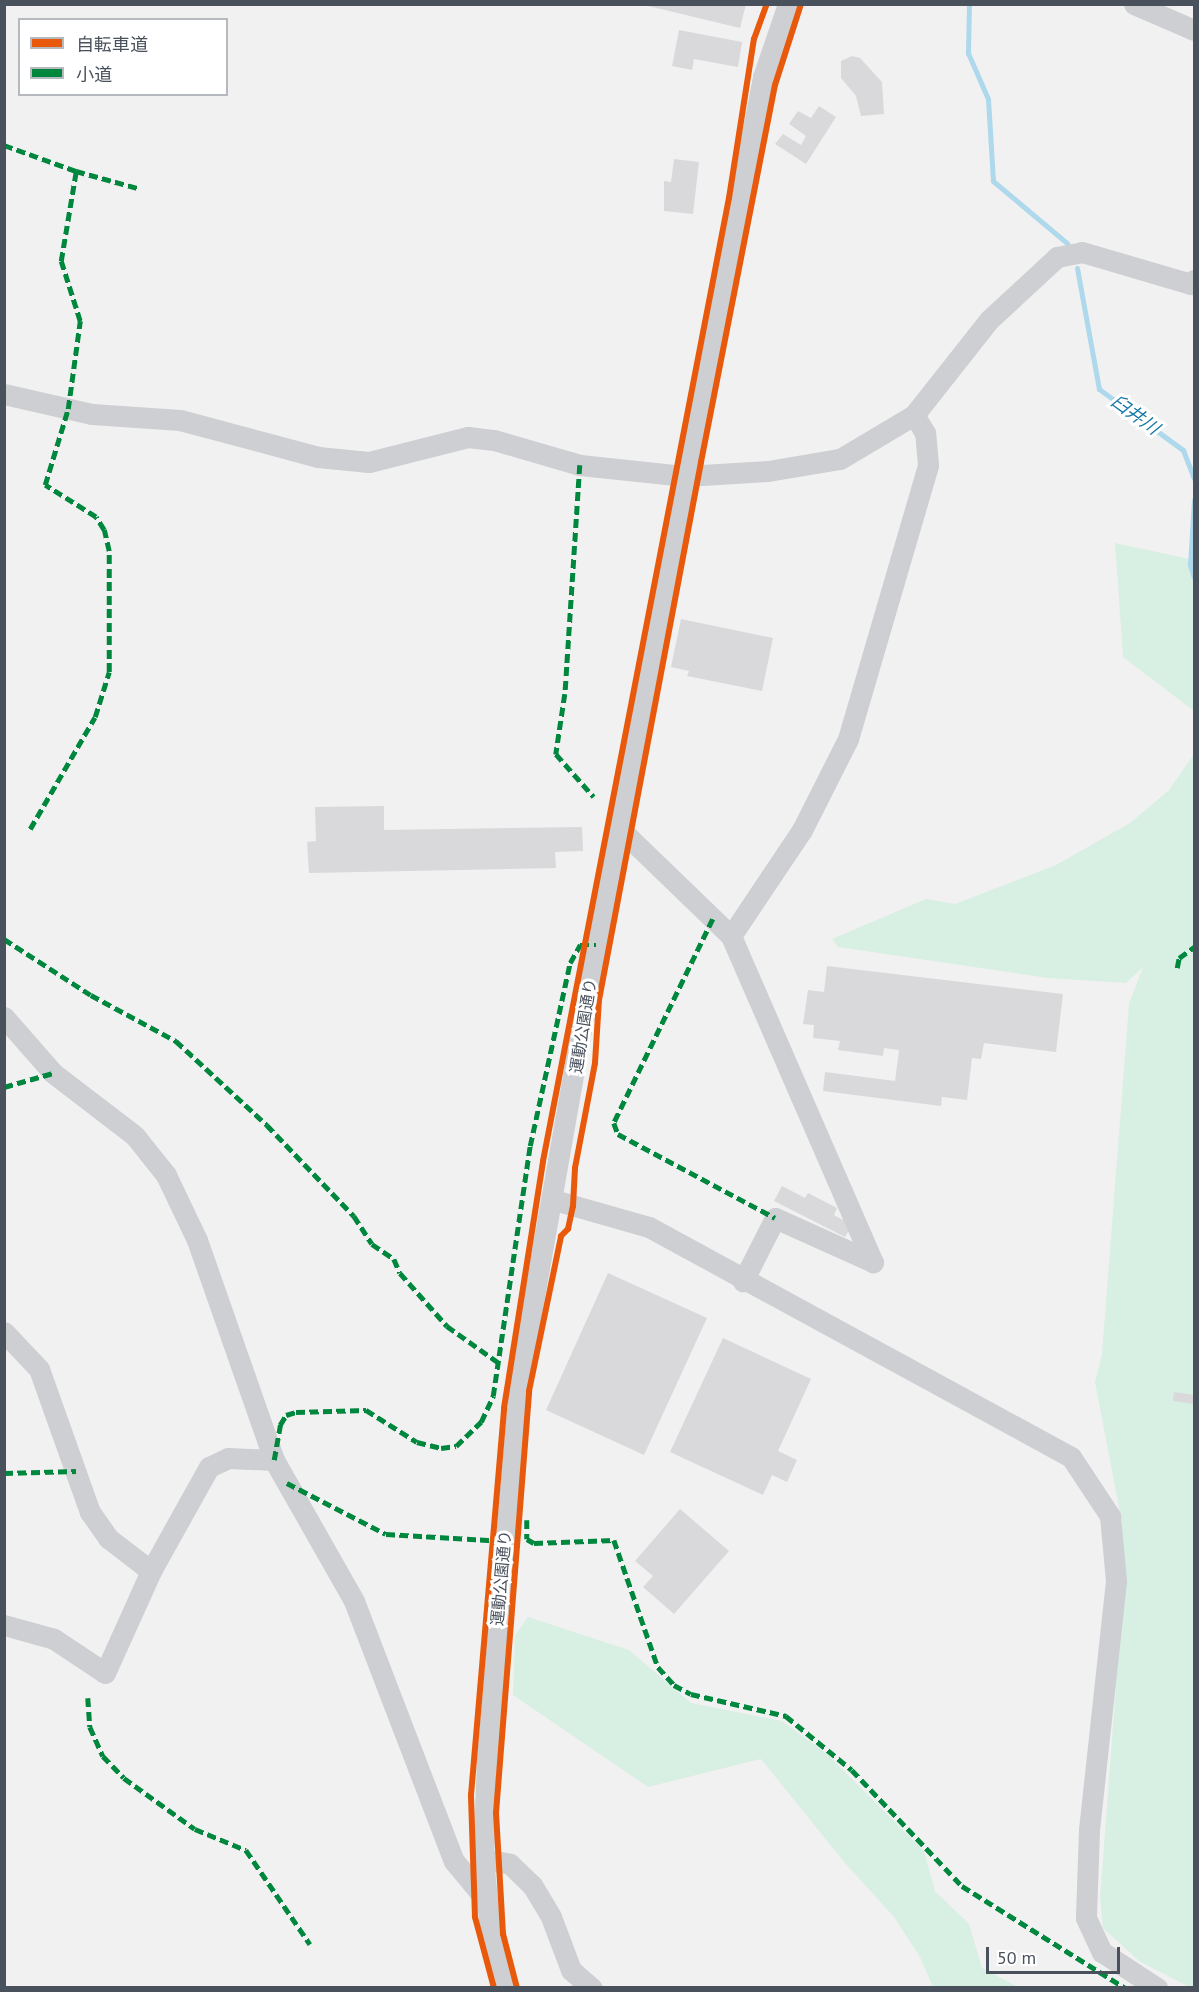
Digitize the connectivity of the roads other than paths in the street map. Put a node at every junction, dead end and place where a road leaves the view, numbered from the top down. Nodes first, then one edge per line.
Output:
1 (788, 4) edge
2 (1134, 4) edge
3 (1194, 30) edge
4 (1194, 280) edge
5 (4, 394) edge
6 (914, 415) junction
7 (685, 476) junction
8 (618, 827) junction
9 (731, 936) junction
10 (4, 1017) edge
11 (554, 1200) junction
12 (743, 1281) junction
13 (4, 1332) edge
14 (274, 1460) junction
15 (151, 1571) junction
16 (4, 1625) edge
17 (483, 1859) junction
18 (486, 1900) junction
19 (505, 1988) edge
20 (592, 1988) edge
21 (1157, 1988) edge

1 - 7 street, 運動公園通り
2 - 3 street
4 - 6 street
5 - 7 street
6 - 7 street
6 - 9 street
7 - 8 street, 運動公園通り
8 - 9 street
8 - 11 street, 運動公園通り
9 - 12 street
10 - 14 street
11 - 12 street
11 - 17 street, 運動公園通り
12 - 21 street
13 - 15 street
14 - 15 street
14 - 18 street
15 - 16 street
17 - 18 street, 運動公園通り
17 - 20 street
18 - 19 street, 運動公園通り

